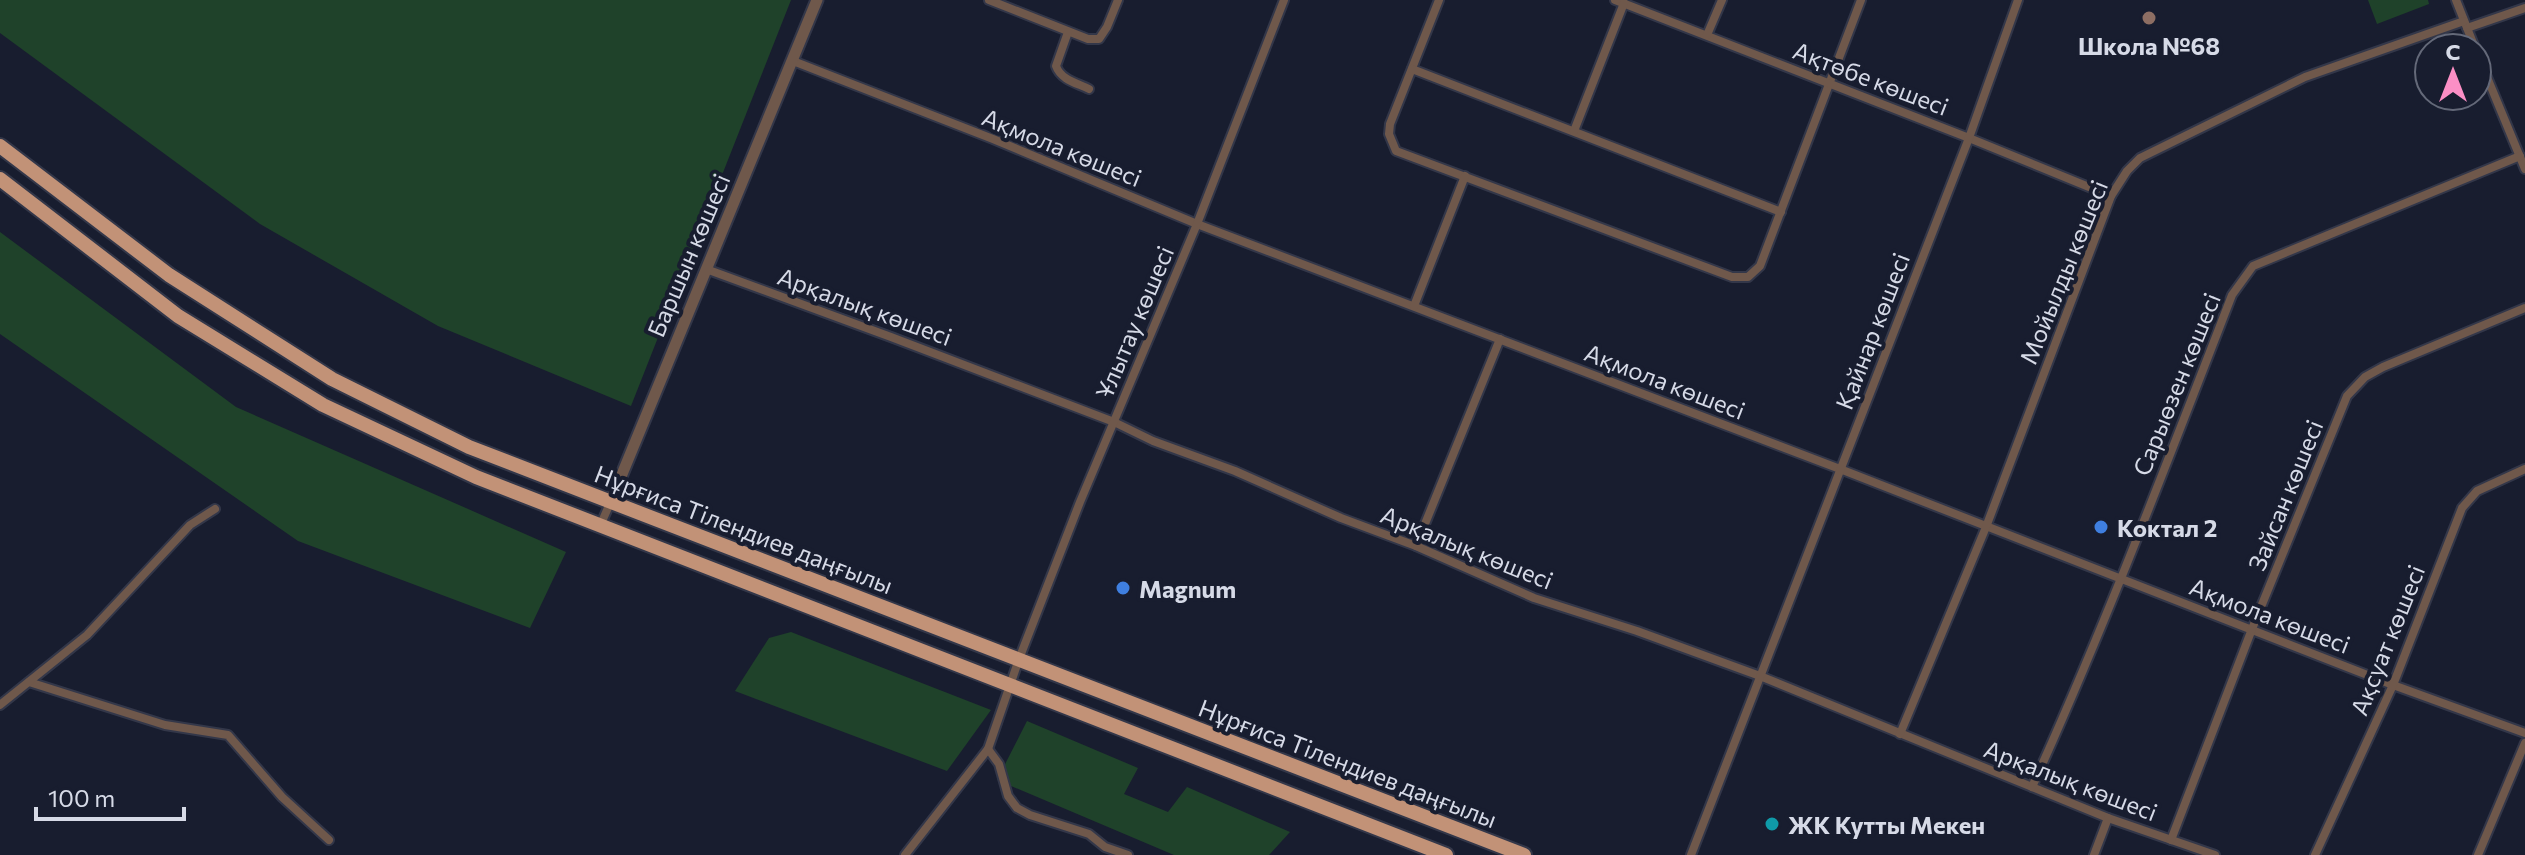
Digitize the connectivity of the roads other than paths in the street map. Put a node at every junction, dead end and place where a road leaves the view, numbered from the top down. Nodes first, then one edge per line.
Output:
1 (817, 0) edge
2 (989, 0) edge
3 (1118, 0) edge
4 (1284, 0) edge
5 (1439, 0) edge
6 (1722, 0) edge
7 (1861, 0) edge
8 (2018, 0) edge
9 (2456, 0) edge
10 (1620, 2) edge
11 (2525, 8) edge
12 (2465, 24) junction
13 (1068, 32) junction
14 (2468, 32) edge
15 (1707, 35) junction
16 (793, 61) junction
17 (1412, 69) junction
18 (1828, 84) junction
19 (1089, 89) dead end
20 (2493, 92) edge
21 (1574, 131) junction
22 (1969, 138) junction
23 (0, 146) edge
24 (2520, 156) junction
25 (2525, 169) edge
26 (1465, 176) junction
27 (0, 179) edge
28 (2111, 196) junction
29 (1781, 212) junction
30 (1197, 224) junction
31 (706, 269) junction
32 (1414, 306) junction
33 (2525, 308) edge
34 (1500, 339) junction
35 (1114, 422) junction
36 (1840, 469) junction
37 (2525, 469) edge
38 (611, 501) junction
39 (215, 509) dead end
40 (599, 526) junction
41 (1986, 527) junction
42 (1416, 546) junction
43 (2121, 579) junction
44 (2252, 629) junction
45 (1019, 659) junction
46 (1760, 676) junction
47 (29, 682) junction
48 (1010, 685) junction
49 (2393, 685) junction
50 (0, 705) edge
51 (2525, 733) edge
52 (1900, 734) junction
53 (2525, 743) edge
54 (988, 749) junction
55 (2032, 787) junction
56 (2108, 818) junction
57 (329, 840) dead end
58 (2171, 840) junction
59 (1105, 847) junction
60 (905, 855) edge
61 (1099, 855) edge
62 (1128, 855) edge
63 (1446, 855) edge
64 (1524, 855) edge
65 (1691, 855) edge
66 (2094, 855) edge
67 (2215, 855) edge
68 (2315, 855) edge
69 (2478, 855) edge

1 - 16 street, Баршын көшесі
2 - 13 street
3 - 13 street
4 - 30 street, Ұлытау көшесі
5 - 17 street
6 - 15 street
7 - 18 street
8 - 22 street, Қайнар көшесі
9 - 12 street
10 - 15 street, Ақтөбе көшесі
10 - 21 street
11 - 12 street, Мойылды көшесі
12 - 14 street
12 - 28 street, Мойылды көшесі
13 - 19 street
15 - 18 street, Ақтөбе көшесі
16 - 30 street, Ақмола көшесі
16 - 31 street, Баршын көшесі
17 - 21 street
17 - 26 street
18 - 22 street, Ақтөбе көшесі
18 - 29 street
20 - 24 street
21 - 29 street
22 - 28 street, Ақтөбе көшесі
22 - 36 street, Қайнар көшесі
23 - 38 main road, Нұрғиса Тілендиев даңғылы
24 - 25 street
24 - 43 street, Сарыөзен көшесі
26 - 29 street
26 - 32 street
27 - 40 main road, Нұрғиса Тілендиев даңғылы
28 - 41 street, Мойылды көшесі
30 - 32 street, Ақмола көшесі
30 - 35 street, Ұлытау көшесі
31 - 35 street, Арқалық көшесі
31 - 38 street, Баршын көшесі
32 - 34 street, Ақмола көшесі
33 - 44 street, Зайсан көшесі
34 - 36 street, Ақмола көшесі
34 - 42 street
35 - 42 street, Арқалық көшесі
35 - 45 street, Ұлытау көшесі
36 - 41 street, Ақмола көшесі
36 - 46 street, Қайнар көшесі
37 - 49 street, Ақсуат көшесі
38 - 40 street, Баршын көшесі
38 - 45 main road, Нұрғиса Тілендиев даңғылы
39 - 47 street
40 - 48 main road, Нұрғиса Тілендиев даңғылы
41 - 43 street, Ақмола көшесі
41 - 52 street, Мойылды көшесі
42 - 46 street, Арқалық көшесі
43 - 44 street, Ақмола көшесі
43 - 55 street, Сарыөзен көшесі
44 - 49 street, Ақмола көшесі
44 - 58 street, Зайсан көшесі
45 - 48 street, Ұлытау көшесі
45 - 64 main road, Нұрғиса Тілендиев даңғылы
46 - 52 street, Арқалық көшесі
46 - 65 street, Қайнар көшесі
47 - 50 street
47 - 57 street
48 - 54 street, Ұлытау көшесі
48 - 63 main road, Нұрғиса Тілендиев даңғылы
49 - 51 street, Ақмола көшесі
49 - 68 street, Ақсуат көшесі
52 - 55 street, Арқалық көшесі
53 - 69 street
54 - 59 street
54 - 60 street, Ұлытау көшесі
55 - 56 street, Арқалық көшесі
56 - 58 street, Арқалық көшесі
56 - 66 street
58 - 67 street, Арқалық көшесі
59 - 61 street
59 - 62 street

